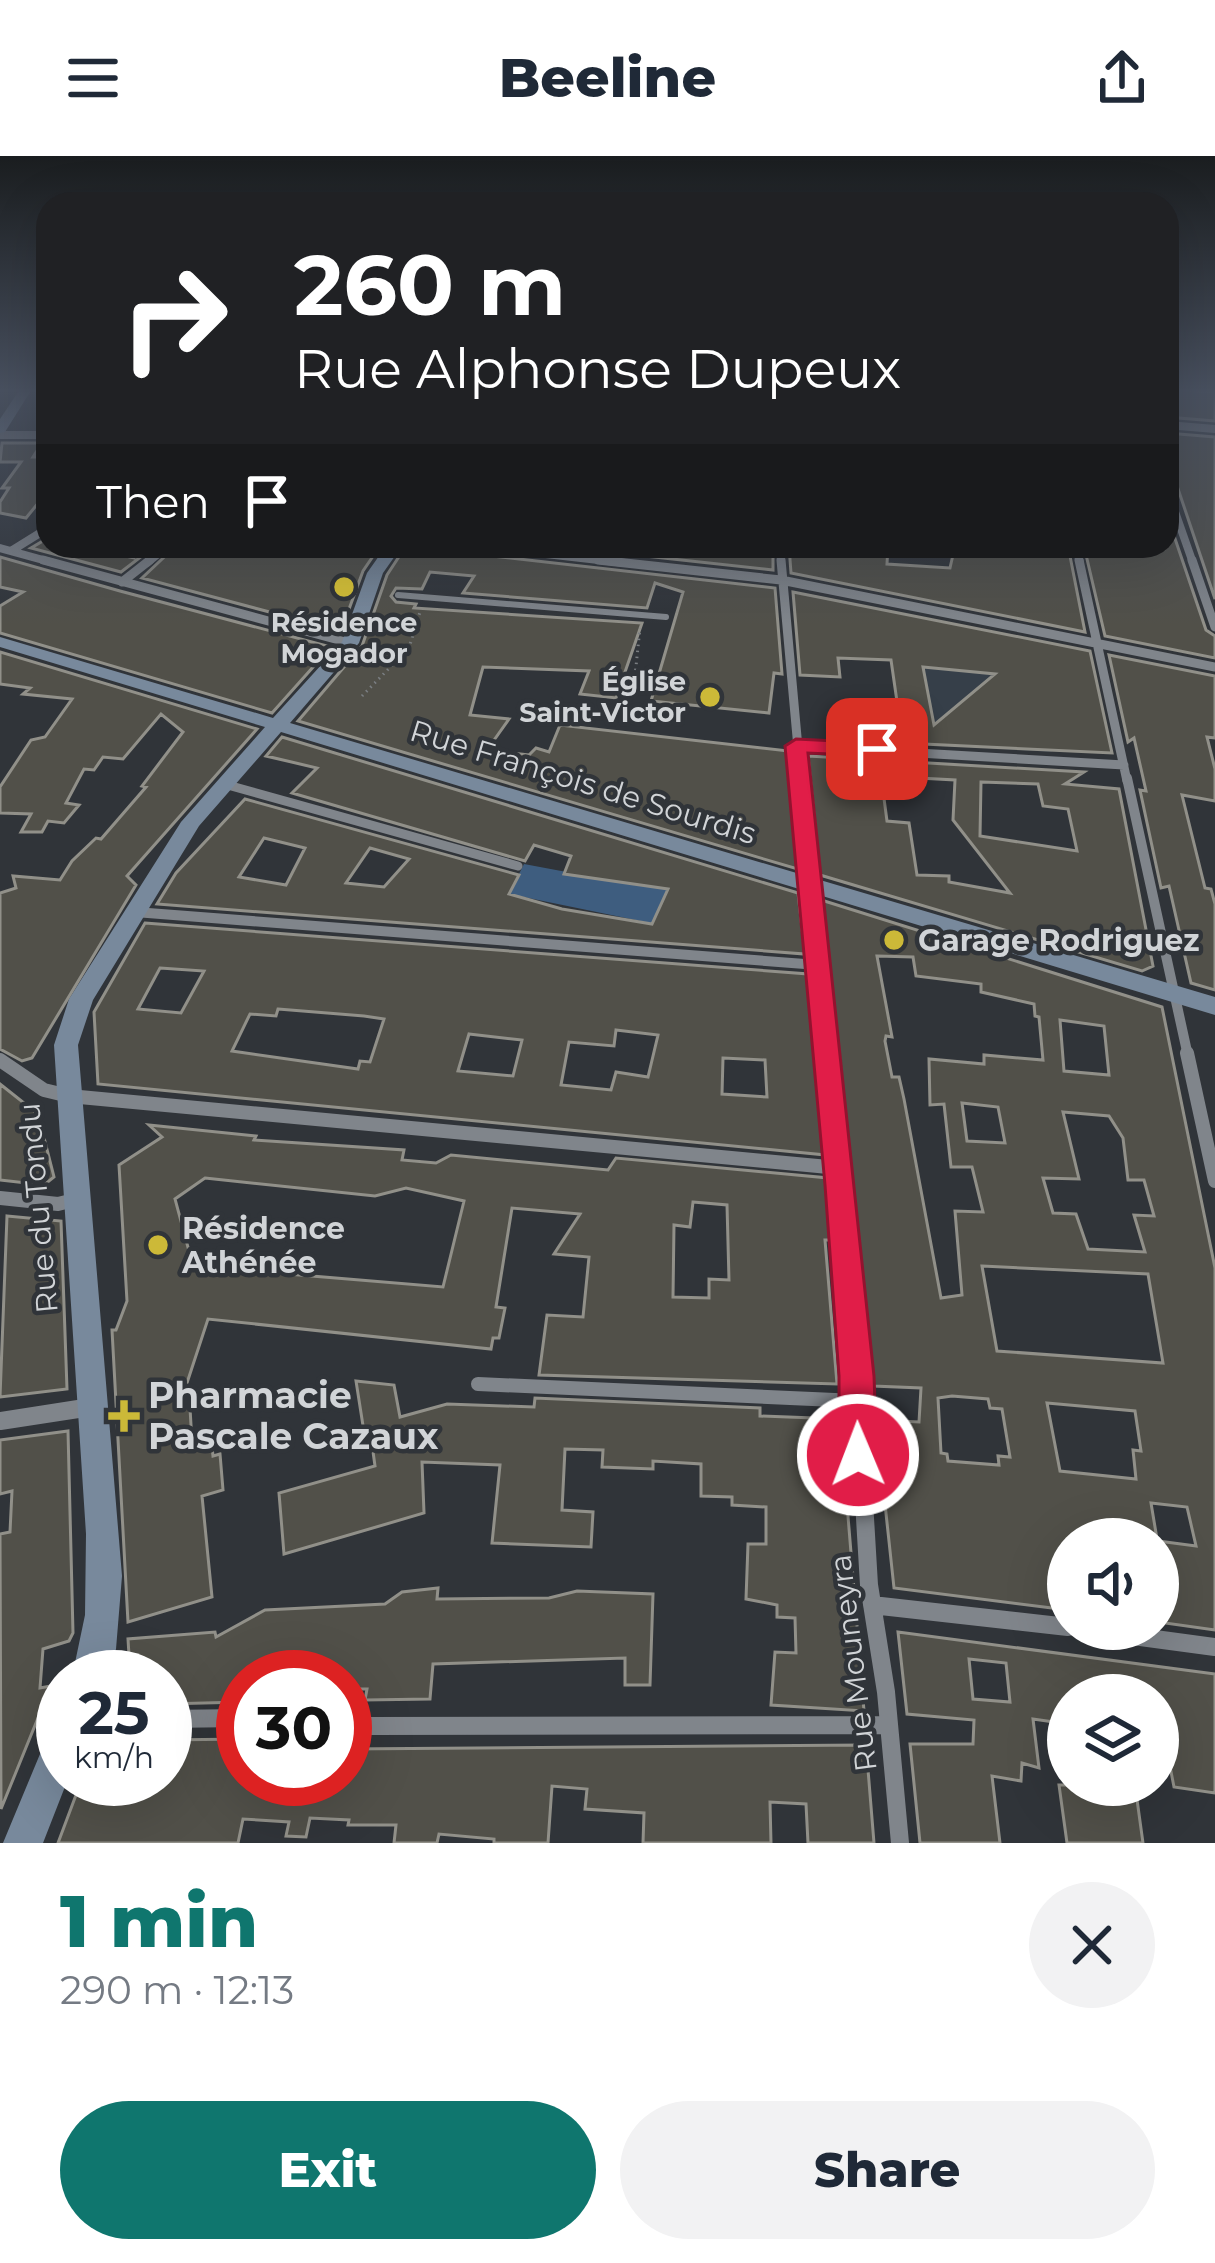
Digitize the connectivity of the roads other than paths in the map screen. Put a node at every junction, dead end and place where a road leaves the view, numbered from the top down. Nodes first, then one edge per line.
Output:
1 (1179, 524) edge
2 (36, 534) edge
3 (5, 550) edge
4 (153, 558) edge
5 (386, 558) edge
6 (609, 558) edge
7 (781, 558) edge
8 (1079, 558) edge
9 (781, 580) junction
10 (122, 582) junction
11 (398, 595) dead end
12 (666, 616) dead end
13 (1215, 627) edge
14 (0, 642) edge
15 (350, 643) junction
16 (1098, 643) junction
17 (1215, 667) edge
18 (277, 724) junction
19 (796, 746) junction
20 (1124, 765) junction
21 (224, 784) junction
22 (518, 866) dead end
23 (808, 883) junction
24 (135, 912) junction
25 (818, 965) junction
26 (1173, 992) junction
27 (1215, 1006) edge
28 (0, 1060) edge
29 (69, 1096) junction
30 (839, 1168) junction
31 (1215, 1181) edge
32 (0, 1198) edge
33 (80, 1198) junction
34 (478, 1384) dead end
35 (857, 1401) junction
36 (92, 1407) junction
37 (0, 1421) edge
38 (872, 1605) junction
39 (1047, 1625) edge
40 (1179, 1641) edge
41 (1215, 1646) edge
42 (98, 1650) edge
43 (889, 1725) junction
44 (372, 1726) edge
45 (38, 1806) edge
46 (23, 1843) edge
47 (900, 1843) edge

1 - 13 street
2 - 3 street
3 - 10 street
4 - 10 street
5 - 15 street, Rue du Tondu
6 - 9 street
7 - 9 street, Rue Mouneyra
8 - 16 street
9 - 16 street
9 - 19 street, Rue Mouneyra
10 - 15 street
11 - 12 lane
14 - 18 street, Rue François de Sourdis
15 - 18 street, Rue du Tondu
16 - 17 street
16 - 20 street
18 - 21 street, Rue du Tondu
18 - 23 street, Rue François de Sourdis
19 - 20 street
19 - 23 street, Rue Mouneyra
20 - 26 street
21 - 22 lane
21 - 24 street, Rue du Tondu
23 - 25 street, Rue Mouneyra
23 - 26 street, Rue François de Sourdis
24 - 25 street
24 - 29 street, Rue du Tondu
25 - 30 street, Rue Mouneyra
26 - 27 street, Rue François de Sourdis
26 - 31 street
28 - 29 street
29 - 30 street
29 - 33 street, Rue du Tondu
30 - 35 street, Rue Mouneyra
32 - 33 street
33 - 36 street, Rue du Tondu
34 - 35 street
35 - 38 street, Rue Mouneyra
36 - 37 street
36 - 42 street, Rue du Tondu
38 - 39 street
38 - 43 street, Rue Mouneyra
40 - 41 street
43 - 44 street
43 - 47 street, Rue Mouneyra
45 - 46 street

